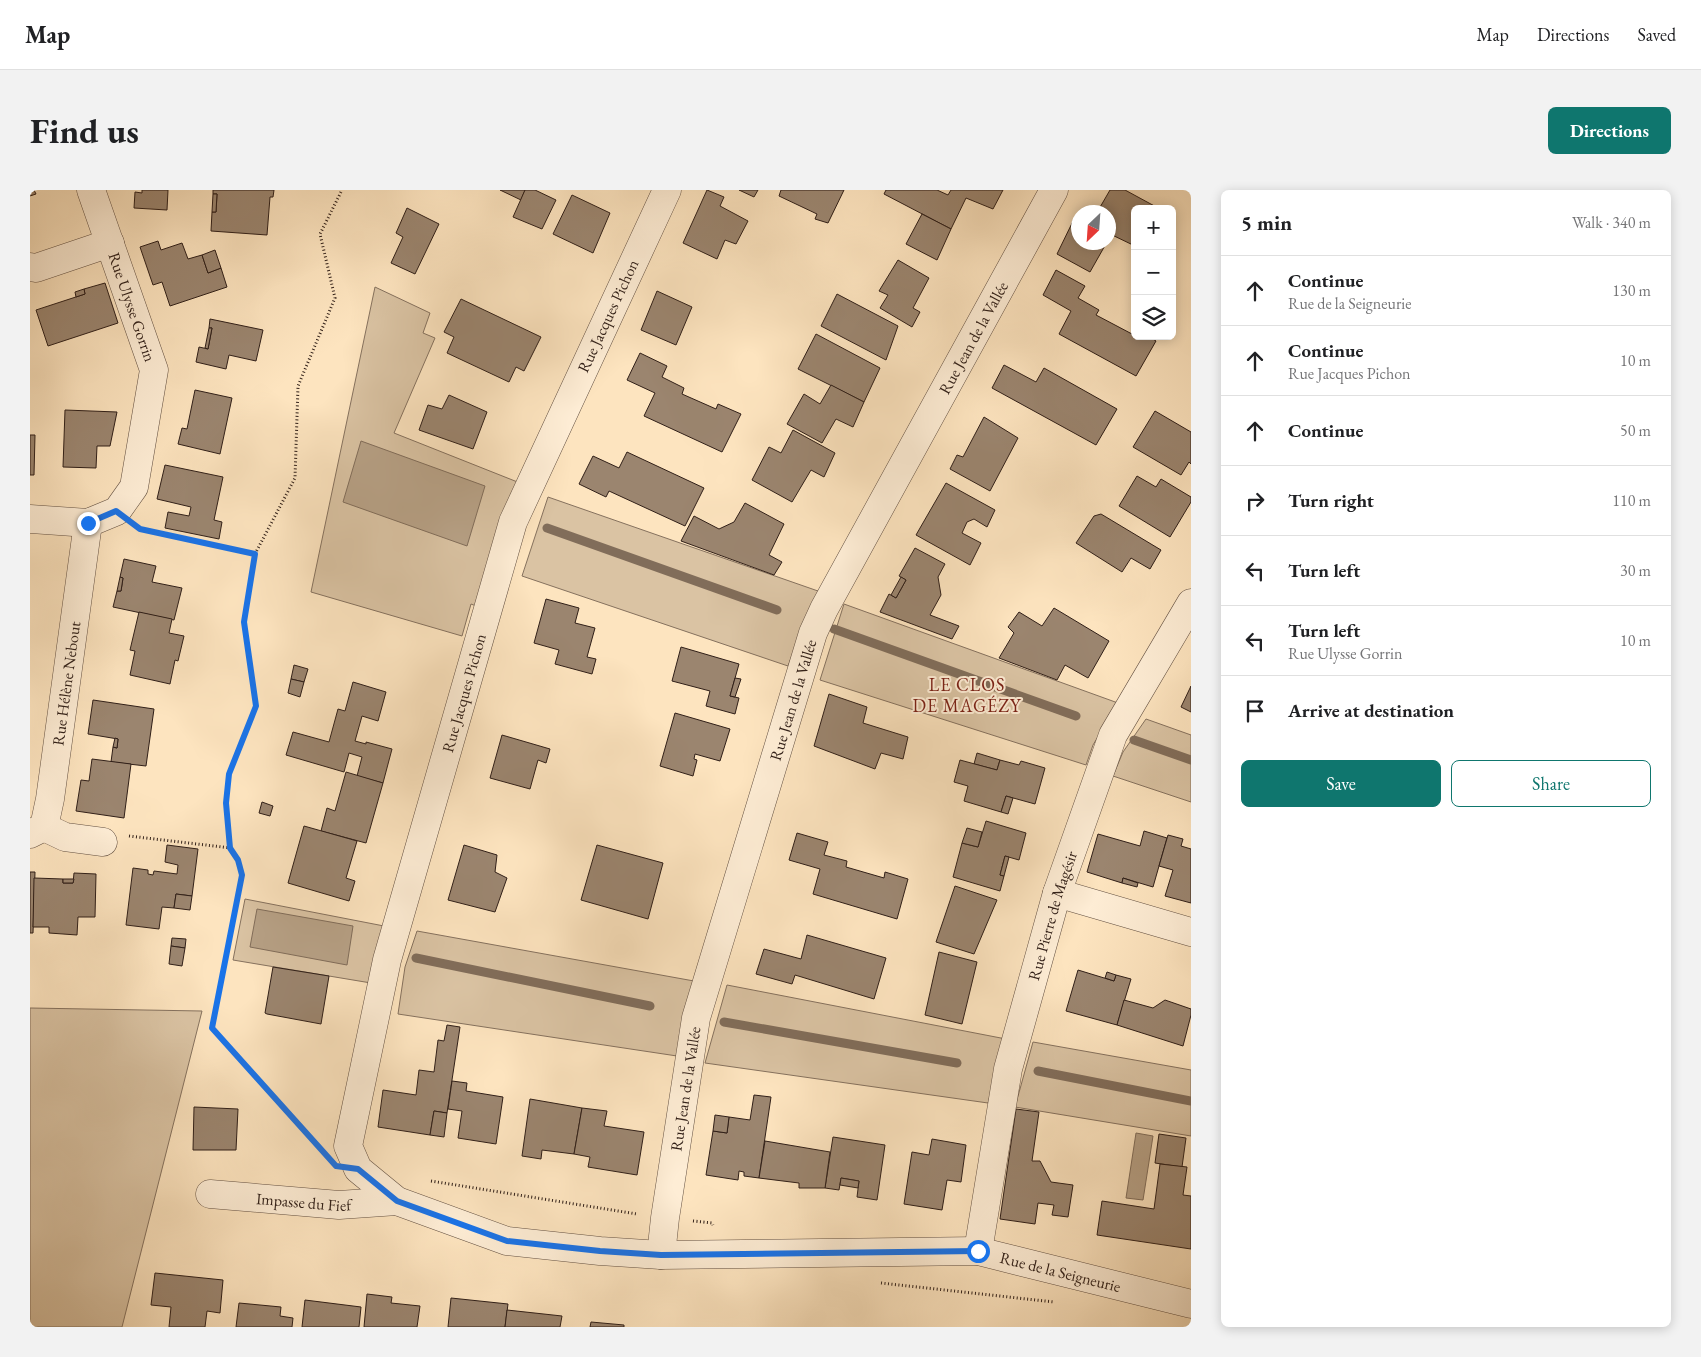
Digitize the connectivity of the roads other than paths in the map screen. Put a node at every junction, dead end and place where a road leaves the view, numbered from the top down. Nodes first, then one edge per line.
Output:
1 (91, 190) edge
2 (666, 190) edge
3 (1054, 190) edge
4 (110, 243) junction
5 (30, 267) edge
6 (30, 520) edge
7 (88, 523) junction
8 (1191, 603) edge
9 (37, 831) edge
10 (103, 842) road end
11 (1057, 893) junction
12 (1191, 932) edge
13 (210, 1194) dead end
14 (397, 1201) junction
15 (978, 1251) junction
16 (661, 1255) junction
17 (1191, 1304) edge

1 - 4 street, Rue Ulysse Gorrin
2 - 14 street, Rue Jacques Pichon
3 - 16 street, Rue Jean de la Vallée
4 - 5 street
4 - 7 street, Rue Ulysse Gorrin
6 - 7 street, Rue Ulysse Gorrin
7 - 9 street, Rue Hélène Nebout
8 - 11 street, Rue Pierre de Magésir
9 - 10 street
11 - 12 street
11 - 15 street, Rue Pierre de Magésir
13 - 14 street, Impasse du Fief
14 - 16 street, Rue de la Seigneurie
15 - 16 street, Rue de la Seigneurie
15 - 17 street, Rue de la Seigneurie

